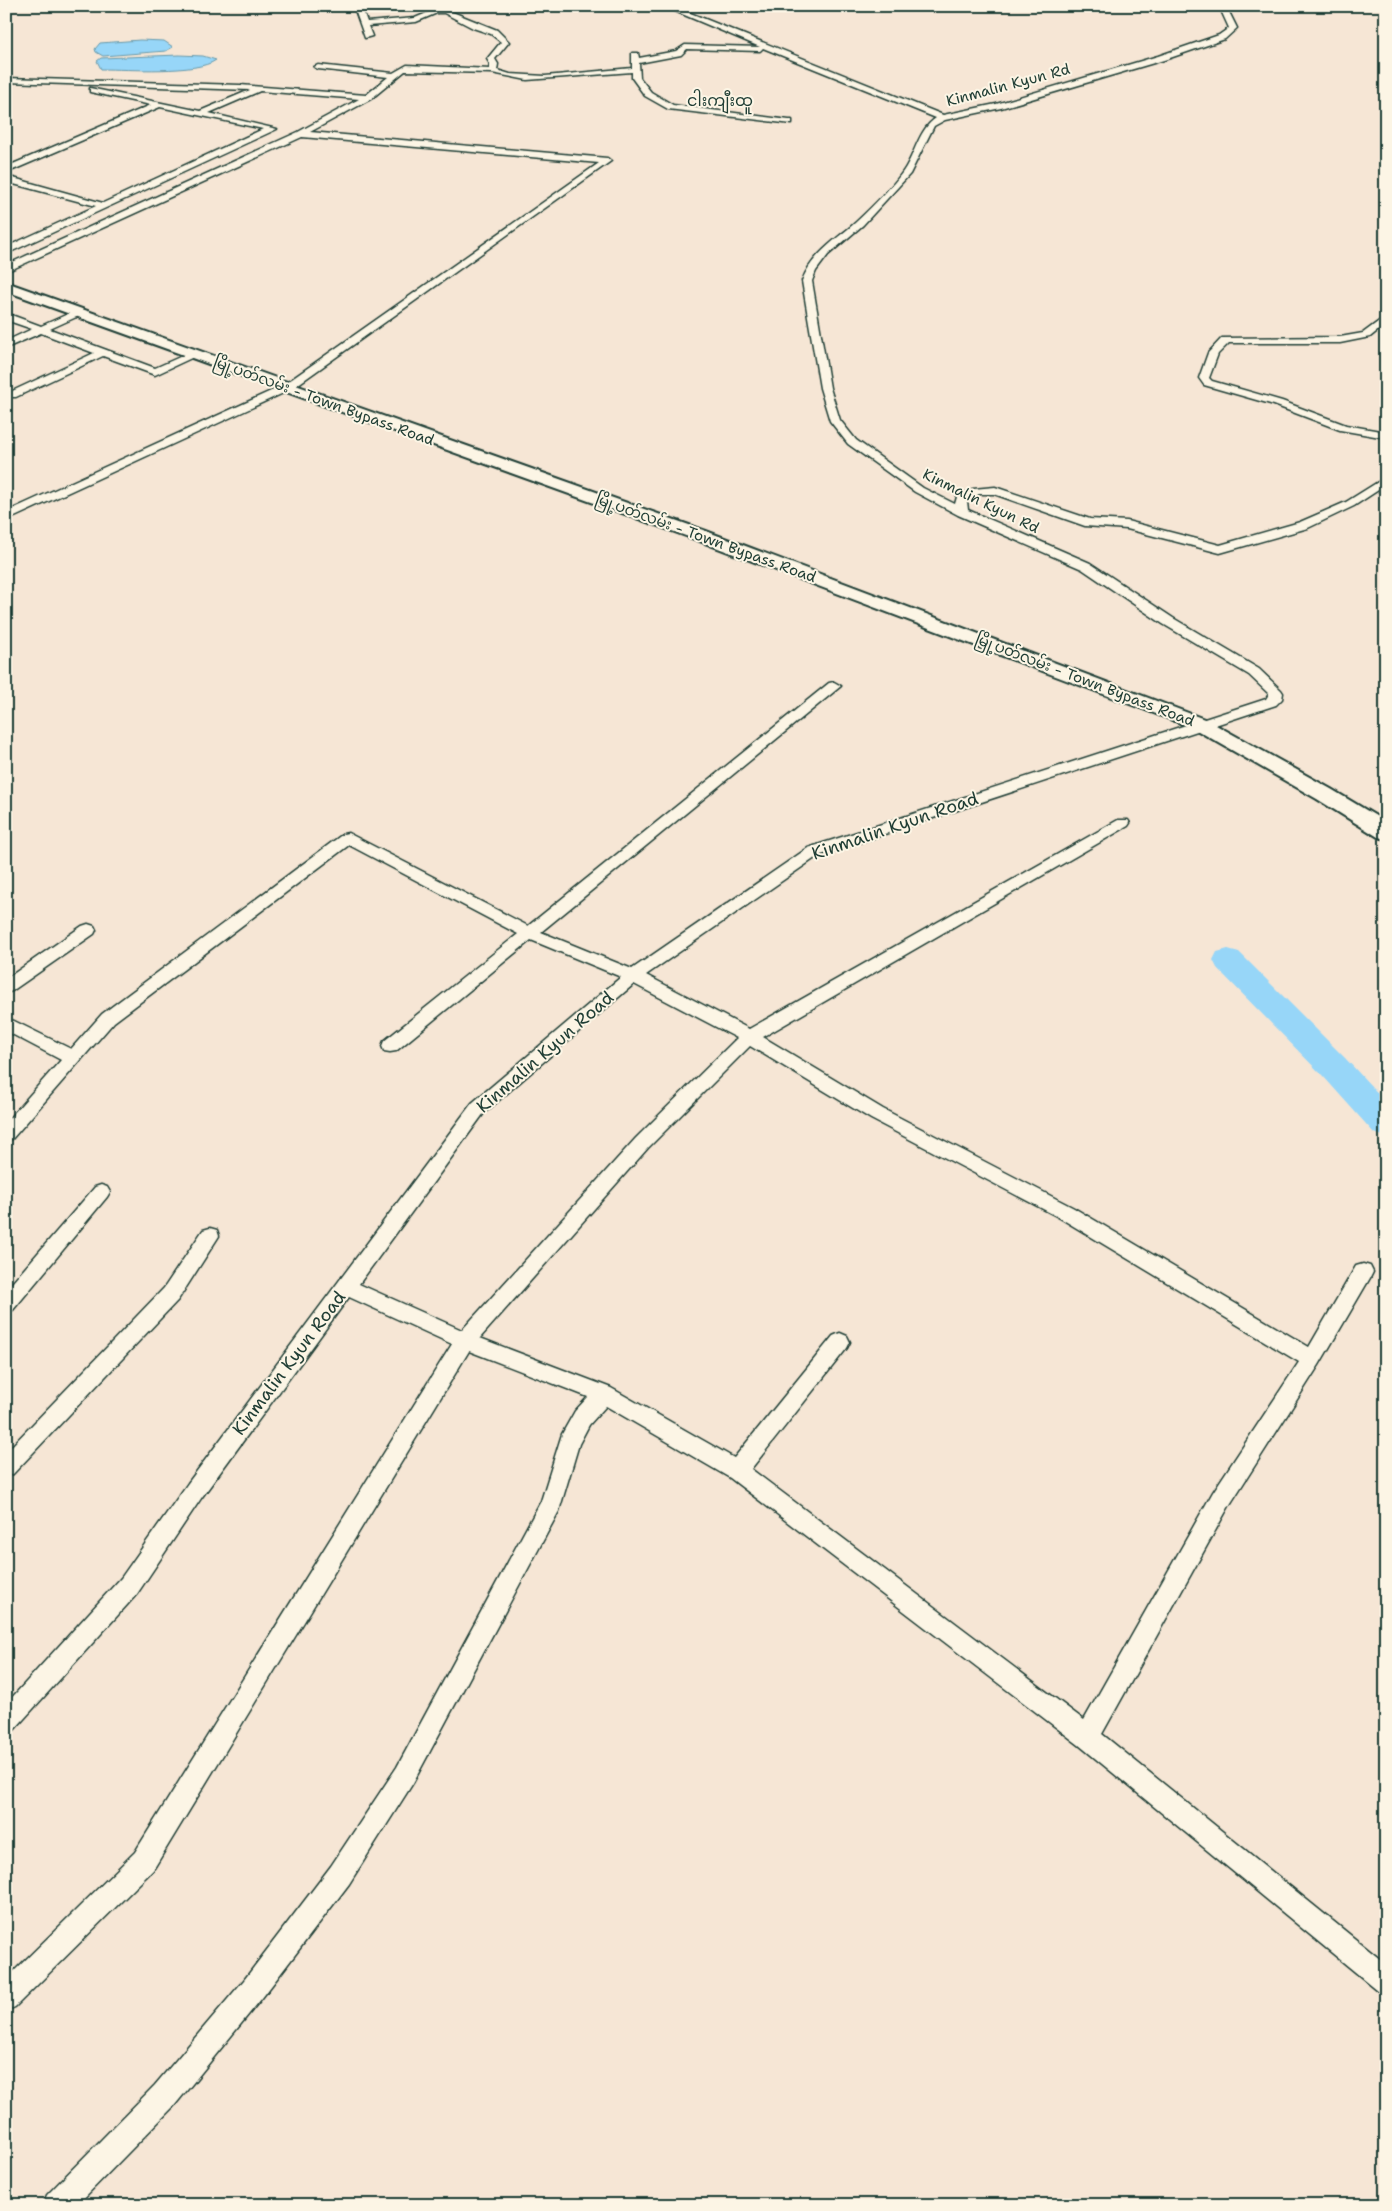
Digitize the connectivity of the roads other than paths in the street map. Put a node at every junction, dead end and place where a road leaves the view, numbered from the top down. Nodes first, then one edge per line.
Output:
1 (377, 6) edge
2 (666, 6) edge
3 (1222, 6) edge
4 (364, 24) junction
5 (368, 36) dead end
6 (768, 49) junction
7 (318, 67) dead end
8 (636, 70) junction
9 (493, 72) junction
10 (395, 75) junction
11 (6, 80) edge
12 (83, 87) dead end
13 (260, 88) junction
14 (368, 97) junction
15 (157, 105) junction
16 (199, 114) junction
17 (942, 118) junction
18 (789, 122) dead end
19 (290, 129) dead end
20 (305, 131) junction
21 (6, 170) edge
22 (6, 180) edge
23 (104, 206) junction
24 (6, 251) edge
25 (6, 269) edge
26 (6, 286) edge
27 (79, 312) junction
28 (6, 316) edge
29 (1386, 319) edge
30 (40, 330) junction
31 (6, 345) edge
32 (104, 352) junction
33 (195, 354) junction
34 (286, 388) junction
35 (12, 395) dead end
36 (1386, 435) edge
37 (1386, 480) edge
38 (962, 512) junction
39 (6, 516) edge
40 (834, 686) dead end
41 (1200, 724) junction
42 (1122, 823) dead end
43 (1386, 832) edge
44 (88, 930) dead end
45 (529, 933) junction
46 (633, 976) junction
47 (6, 987) edge
48 (6, 1023) edge
49 (750, 1037) junction
50 (390, 1046) dead end
51 (73, 1058) junction
52 (6, 1134) edge
53 (101, 1192) dead end
54 (210, 1236) dead end
55 (1363, 1272) dead end
56 (346, 1287) junction
57 (6, 1304) edge
58 (465, 1341) junction
59 (840, 1342) dead end
60 (1312, 1359) junction
61 (604, 1394) junction
62 (6, 1467) edge
63 (736, 1471) junction
64 (6, 1722) edge
65 (1087, 1737) junction
66 (1386, 1980) edge
67 (6, 1998) edge
68 (57, 2205) edge

1 - 4 street
2 - 6 street
3 - 17 street, Kinmalin Kyun Rd
4 - 5 street
4 - 9 street
6 - 8 street
6 - 17 street
7 - 10 street
8 - 9 street
8 - 18 street
9 - 10 street
10 - 14 street
11 - 13 street
12 - 15 street
13 - 14 street
13 - 16 street
14 - 20 street
15 - 16 street
15 - 21 street
16 - 23 street
17 - 38 street, Kinmalin Kyun Rd
19 - 20 street
20 - 25 street
20 - 34 street
22 - 23 street
23 - 24 street
26 - 27 main road, မြို့ပတ်လမ်း - Town Bypass Road
27 - 30 street
27 - 33 main road, မြို့ပတ်လမ်း - Town Bypass Road
28 - 30 street
29 - 36 street
30 - 31 street
30 - 32 street
32 - 33 street
32 - 35 street
33 - 34 main road, မြို့ပတ်လမ်း - Town Bypass Road
34 - 39 street
34 - 41 main road, မြို့ပတ်လမ်း - Town Bypass Road
37 - 38 street
38 - 41 street, Kinmalin Kyun Rd
40 - 45 street
41 - 43 main road, မြို့ပတ်လမ်း - Town Bypass Road
41 - 46 street, Kinmalin Kyun Road
42 - 49 street
44 - 47 street
45 - 46 street
45 - 50 street
45 - 51 street
46 - 49 street
46 - 56 street, Kinmalin Kyun Road
48 - 51 street
49 - 58 street
49 - 60 street
51 - 52 street
53 - 57 street
54 - 62 street
55 - 60 street
56 - 58 street
56 - 64 street, Kinmalin Kyun Road
58 - 61 street
58 - 67 street
59 - 63 street
60 - 65 street
61 - 63 street
61 - 68 street
63 - 65 street
65 - 66 street

